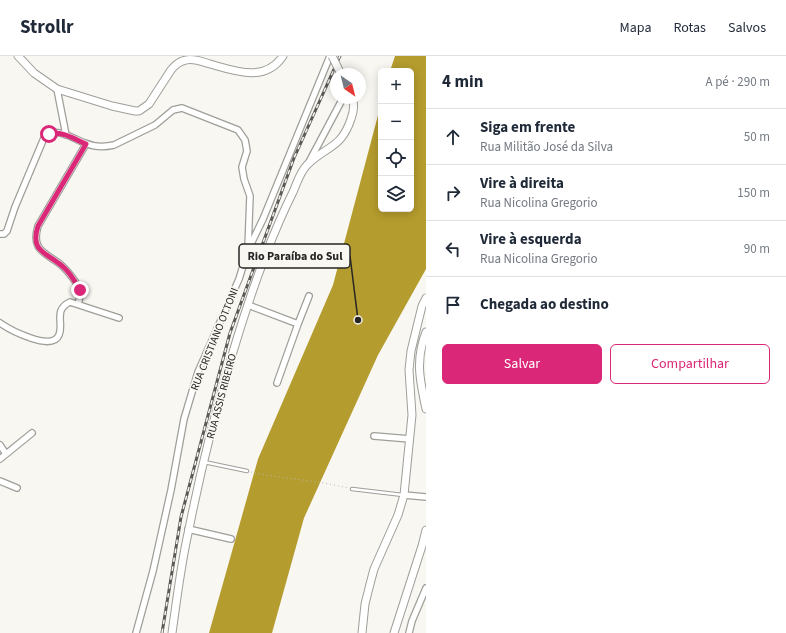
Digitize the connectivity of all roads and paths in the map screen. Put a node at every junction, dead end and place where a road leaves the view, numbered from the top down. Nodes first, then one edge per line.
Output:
1 (18, 56) edge
2 (283, 56) edge
3 (331, 56) edge
4 (340, 68) edge
5 (57, 89) junction
6 (340, 104) edge
7 (353, 104) edge
8 (66, 135) junction
9 (86, 144) junction
10 (306, 166) junction
11 (0, 234) edge
12 (248, 250) junction
13 (309, 296) dead end
14 (426, 298) edge
15 (78, 304) junction
16 (248, 305) junction
17 (119, 318) dead end
18 (0, 323) edge
19 (298, 324) junction
20 (426, 332) edge
21 (277, 383) dead end
22 (426, 409) edge
23 (32, 433) dead end
24 (374, 436) dead end
25 (410, 439) junction
26 (0, 445) edge
27 (6, 454) junction
28 (0, 459) edge
29 (204, 462) junction
30 (247, 471) joint
31 (0, 481) edge
32 (18, 488) dead end
33 (352, 489) joint
34 (404, 495) junction
35 (426, 497) edge
36 (188, 529) junction
37 (426, 530) edge
38 (231, 539) dead end
39 (426, 588) edge
40 (136, 633) edge
41 (172, 633) edge
42 (362, 633) edge
43 (394, 633) edge
44 (409, 633) edge

1 - 5 street
2 - 5 street
3 - 4 street, bridge
3 - 12 street, RUA CRISTIANO OTTONI
5 - 8 street
6 - 10 street
7 - 10 street
8 - 9 street
8 - 11 street
9 - 12 street
9 - 15 street
10 - 16 street, RUA ASSIS RIBEIRO
12 - 40 street, RUA CRISTIANO OTTONI
13 - 19 street
14 - 25 street
15 - 17 street
15 - 18 street
16 - 19 street
16 - 29 street, RUA ASSIS RIBEIRO
19 - 21 street
20 - 22 street
23 - 27 street
24 - 25 street
25 - 34 street
26 - 27 street
27 - 28 street
29 - 30 lane
29 - 36 street, RUA ASSIS RIBEIRO
30 - 33 path
31 - 32 street
33 - 34 lane
34 - 35 street
34 - 42 street
36 - 38 street
36 - 41 street, RUA ASSIS RIBEIRO
37 - 43 street
39 - 44 street

